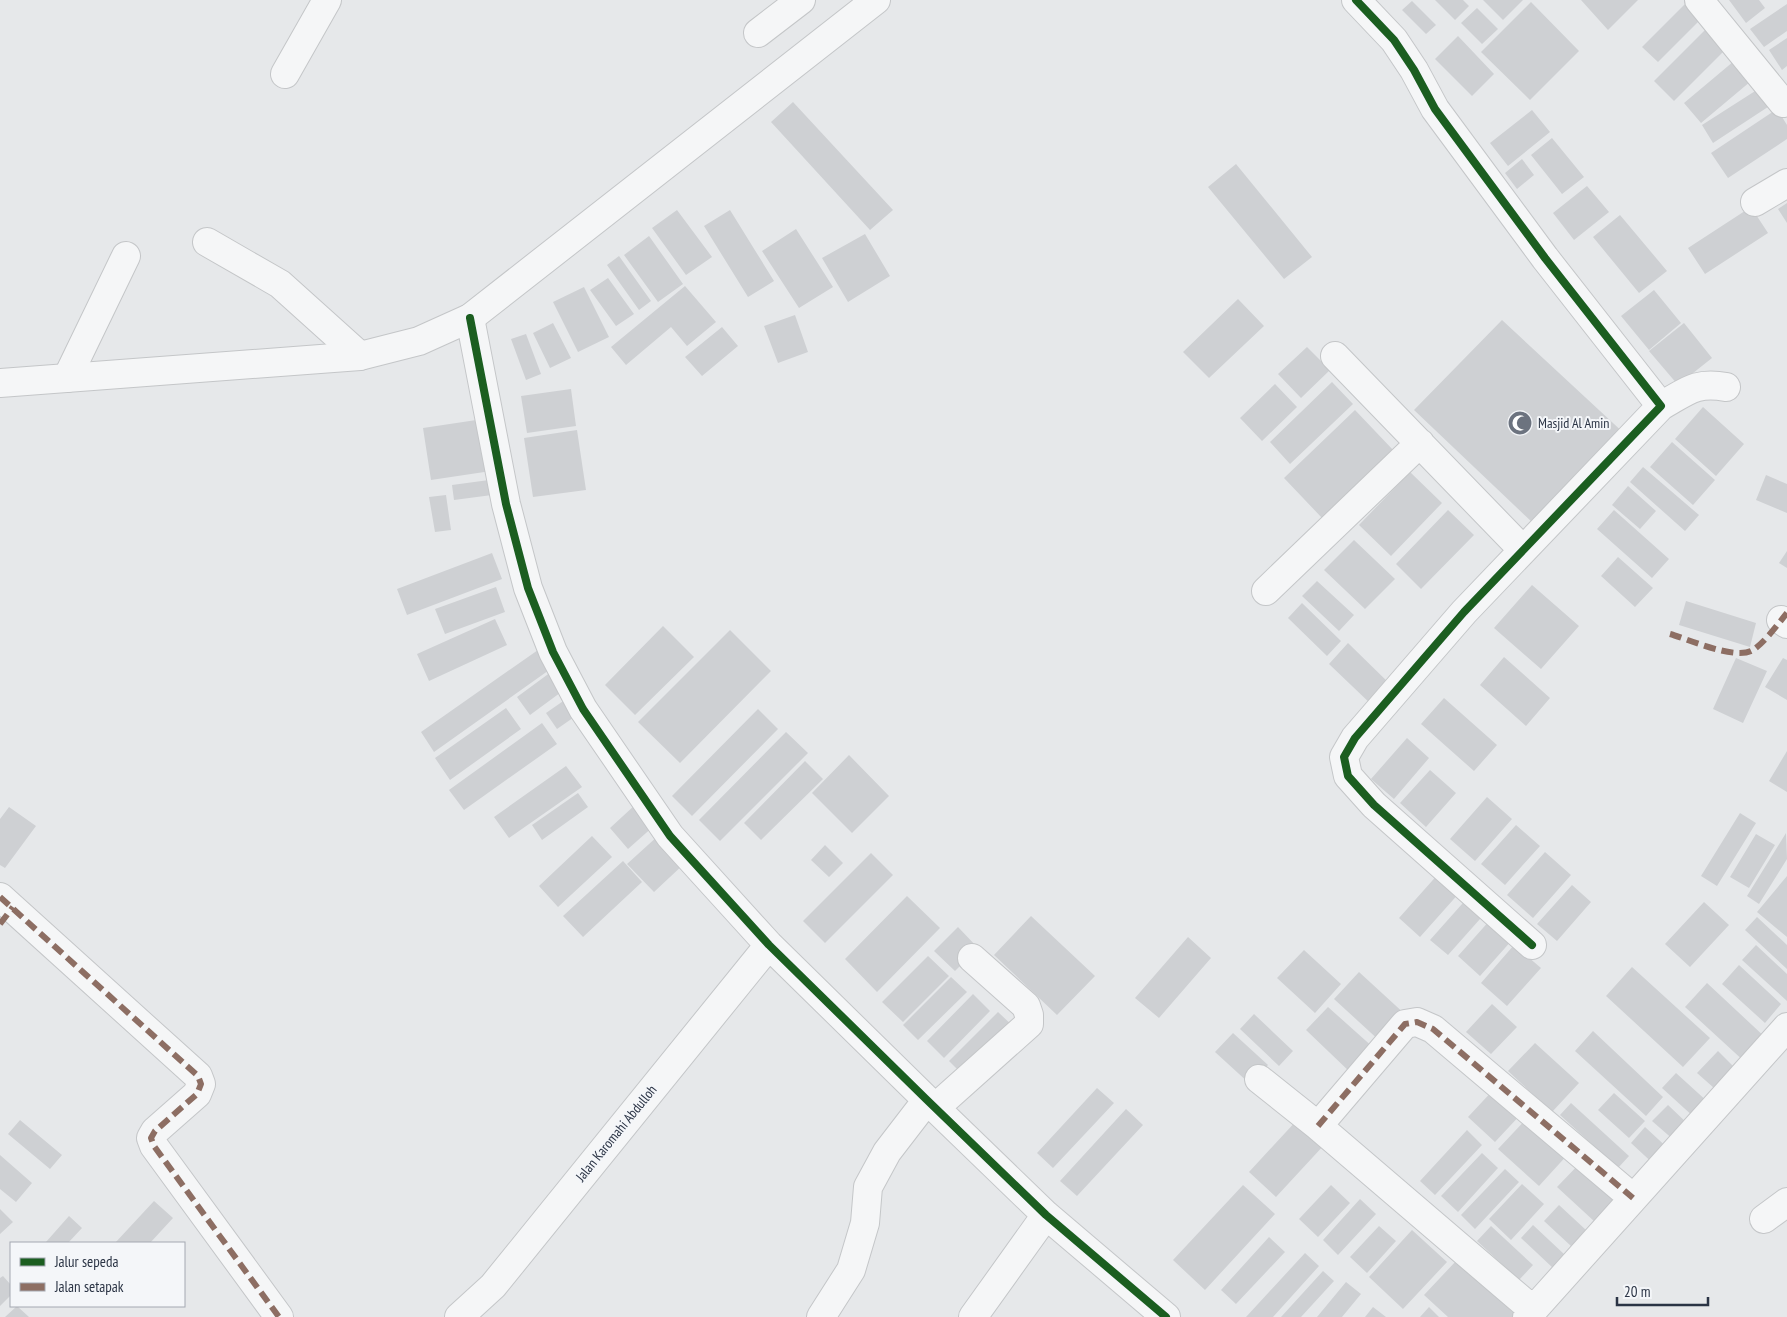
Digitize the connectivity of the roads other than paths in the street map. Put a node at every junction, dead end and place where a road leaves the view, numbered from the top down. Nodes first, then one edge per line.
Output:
1 (801, 0) edge
2 (876, 0) edge
3 (1356, 0) edge
4 (1699, 0) edge
5 (320, 2) edge
6 (758, 33) dead end
7 (286, 74) dead end
8 (1783, 103) dead end
9 (1787, 183) edge
10 (1755, 202) dead end
11 (207, 242) dead end
12 (126, 256) dead end
13 (470, 318) junction
14 (360, 356) junction
15 (1335, 356) dead end
16 (67, 378) junction
17 (0, 383) edge
18 (1726, 387) dead end
19 (1661, 406) junction
20 (1420, 443) junction
21 (1522, 549) junction
22 (1266, 591) dead end
23 (4, 909) edge
24 (769, 945) junction
25 (1532, 945) dead end
26 (972, 958) dead end
27 (1785, 1034) edge
28 (1259, 1079) dead end
29 (931, 1104) junction
30 (1318, 1126) junction
31 (1632, 1198) junction
32 (1787, 1202) edge
33 (1046, 1215) junction
34 (1764, 1219) dead end
35 (1530, 1313) edge
36 (279, 1317) edge
37 (459, 1317) edge
38 (821, 1317) edge
39 (973, 1317) edge
40 (1166, 1317) edge

1 - 6 street
2 - 13 street
3 - 19 street
4 - 8 street
5 - 7 street
9 - 10 street
11 - 14 street
12 - 16 street
13 - 14 street
13 - 24 street
14 - 16 street
15 - 20 street
16 - 17 street
18 - 19 street
19 - 21 street
20 - 21 street
20 - 22 street
21 - 25 street
23 - 36 street
24 - 29 street
24 - 37 street, Jalan Karomahi Abdulloh
26 - 29 street
27 - 31 street
28 - 30 street
29 - 33 street
29 - 38 street
30 - 31 street
30 - 35 street
31 - 35 street
32 - 34 street
33 - 39 street
33 - 40 street

